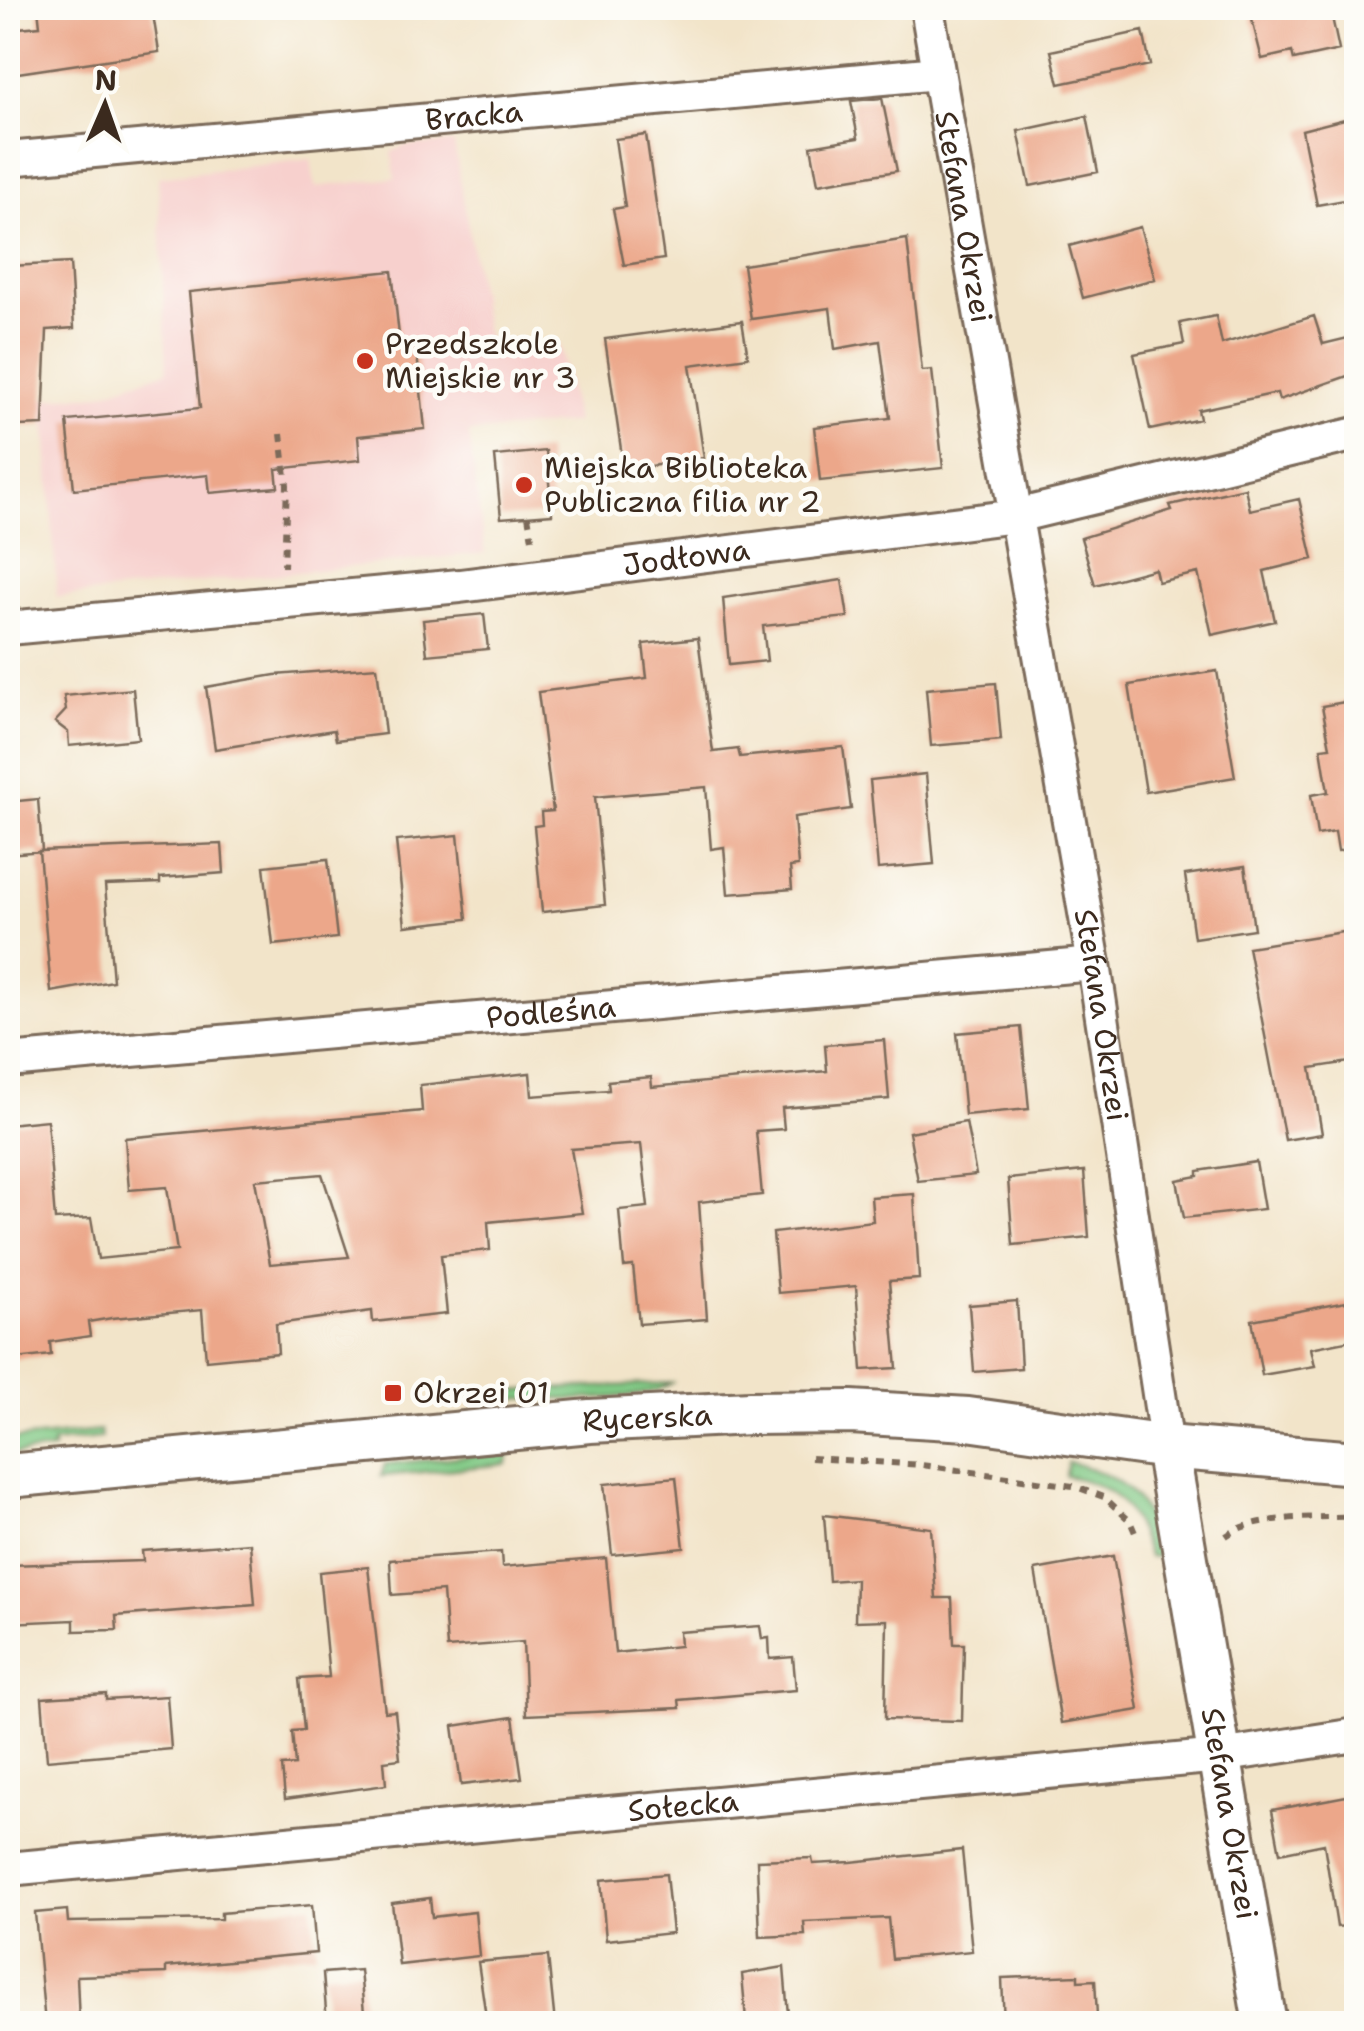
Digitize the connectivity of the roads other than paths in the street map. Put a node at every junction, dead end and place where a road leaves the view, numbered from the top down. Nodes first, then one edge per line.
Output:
1 (927, 8) edge
2 (938, 73) junction
3 (8, 159) edge
4 (1356, 434) edge
5 (1016, 516) junction
6 (8, 628) edge
7 (1094, 964) junction
8 (8, 1061) edge
9 (1167, 1447) junction
10 (1356, 1463) edge
11 (8, 1476) edge
12 (1356, 1735) edge
13 (1220, 1756) junction
14 (8, 1869) edge
15 (1265, 2024) edge

1 - 2 street, Stefana Okrzei
2 - 3 street, Bracka
2 - 5 street, Stefana Okrzei
4 - 5 street, Jodłowa
5 - 6 street, Jodłowa
5 - 7 street, Stefana Okrzei
7 - 8 street, Podleśna
7 - 9 street, Stefana Okrzei
9 - 10 street, Rycerska
9 - 11 street, Rycerska
9 - 13 street, Stefana Okrzei
12 - 13 street, Sołecka
13 - 14 street, Sołecka
13 - 15 street, Stefana Okrzei

